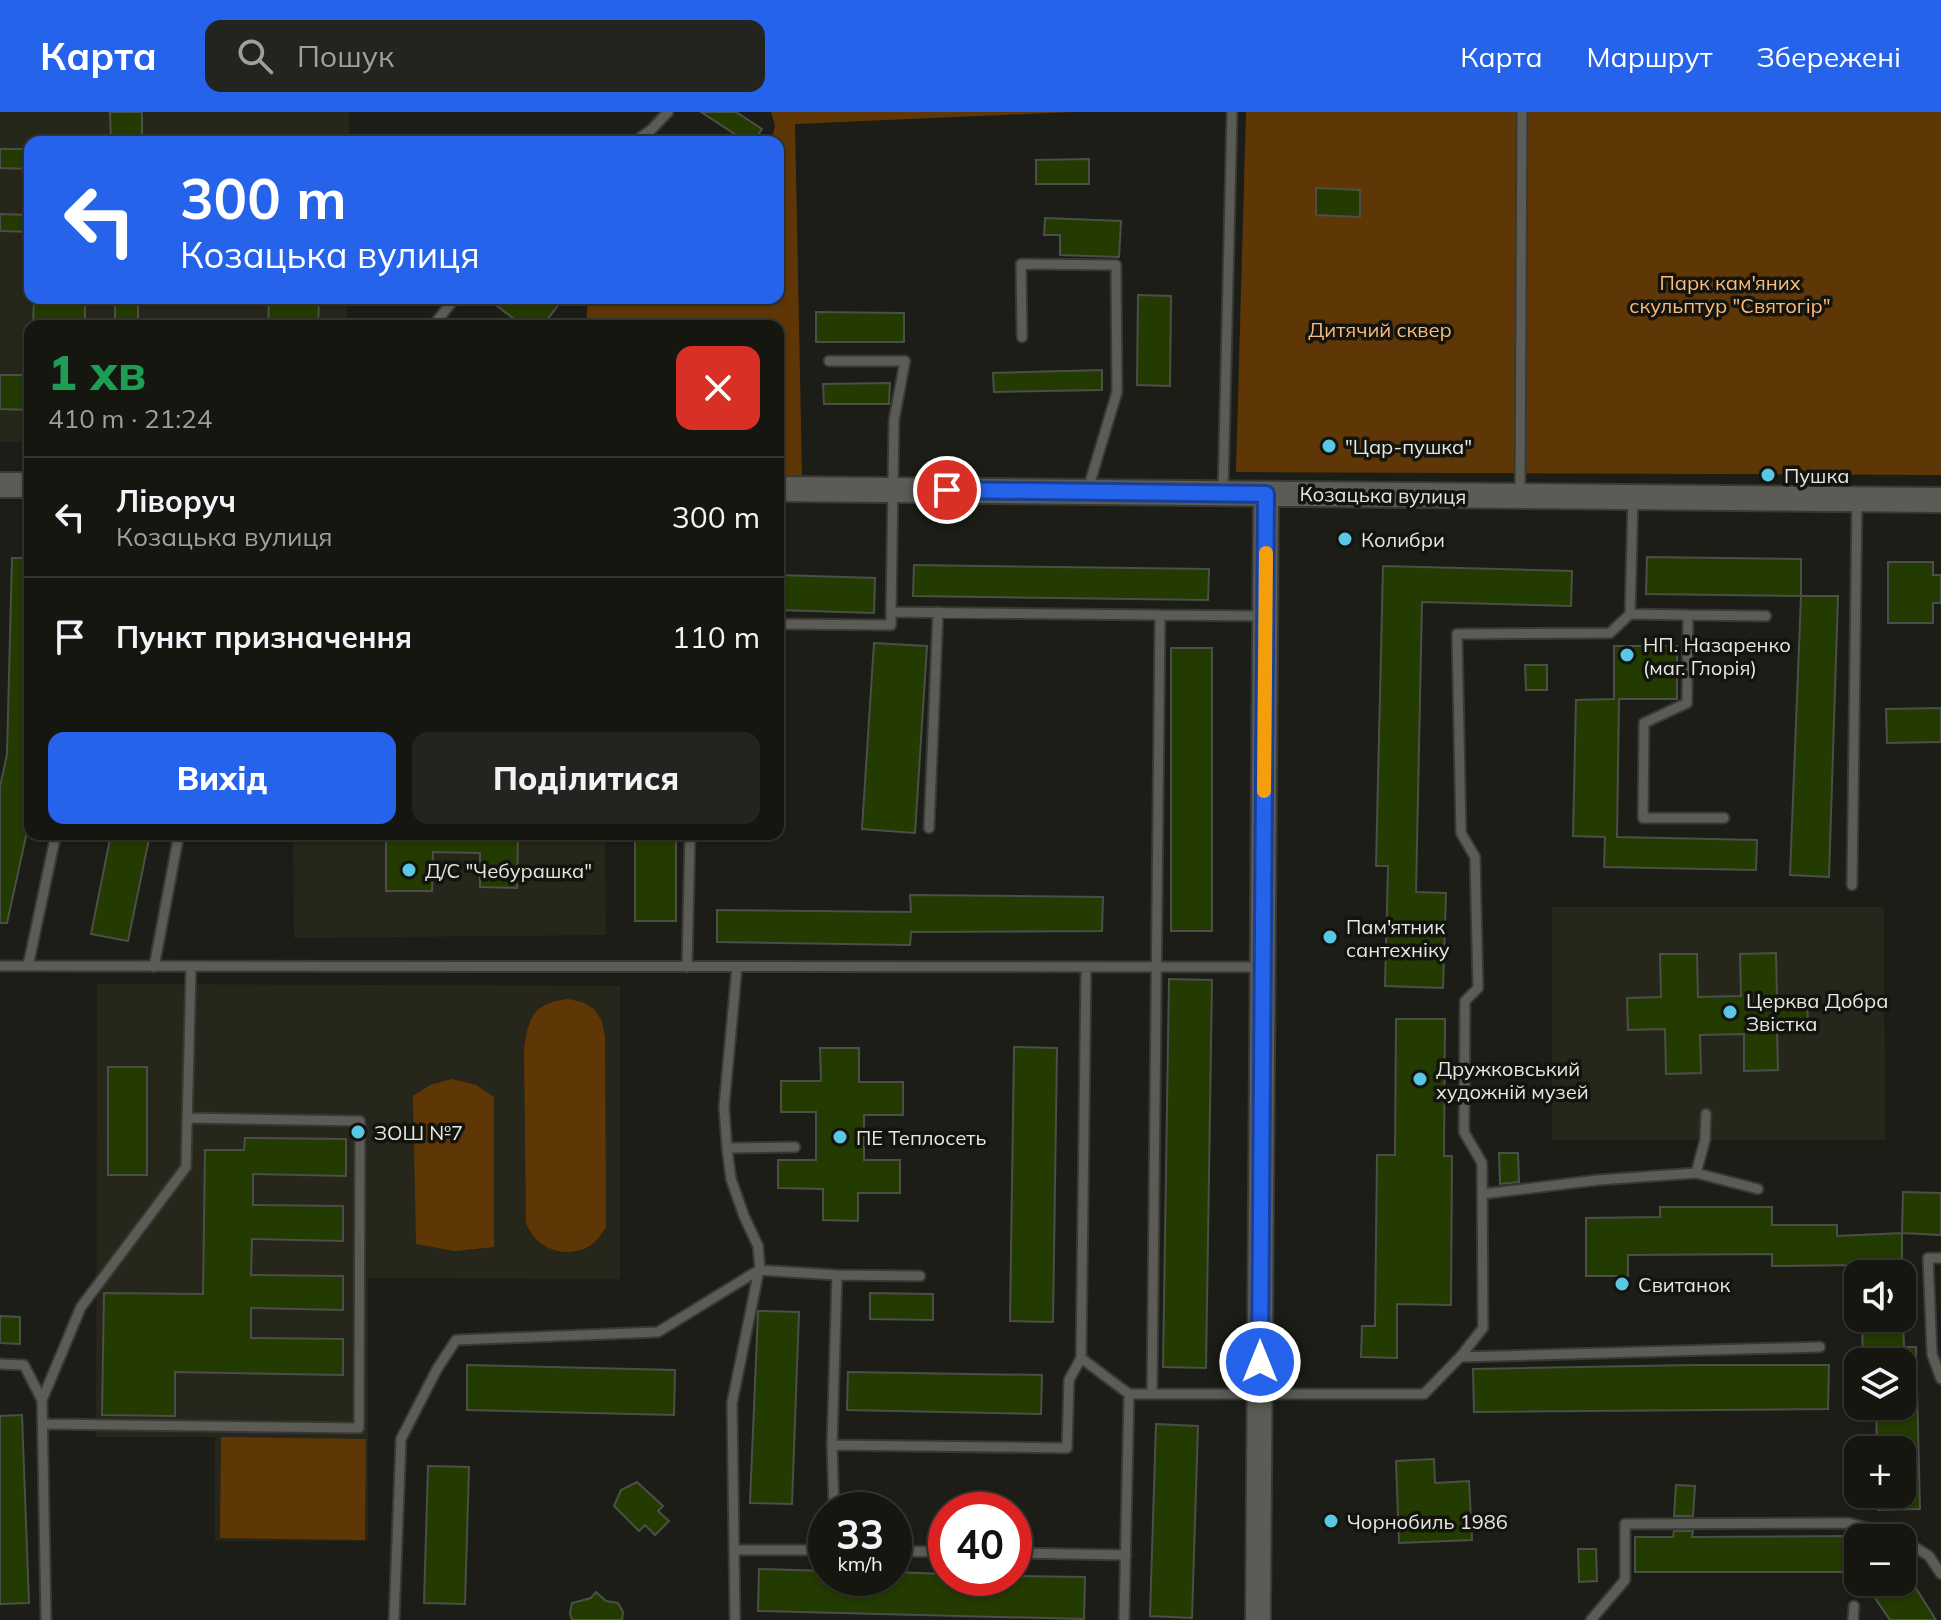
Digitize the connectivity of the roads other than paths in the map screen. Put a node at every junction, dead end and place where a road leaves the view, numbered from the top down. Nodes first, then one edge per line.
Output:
1 (668, 112) edge
2 (1232, 112) edge
3 (1522, 112) edge
4 (642, 136) edge
5 (450, 304) edge
6 (438, 320) edge
7 (1022, 337) dead end
8 (829, 361) dead end
9 (0, 485) edge
10 (24, 485) edge
11 (784, 489) edge
12 (891, 490) junction
13 (1087, 492) junction
14 (1223, 494) junction
15 (1266, 494) junction
16 (1520, 497) junction
17 (1633, 498) junction
18 (1857, 500) junction
19 (1941, 500) edge
20 (891, 612) junction
21 (938, 612) junction
22 (1630, 614) junction
23 (1160, 615) junction
24 (1688, 615) junction
25 (1265, 616) junction
26 (1766, 616) dead end
27 (784, 624) edge
28 (1724, 818) dead end
29 (929, 828) dead end
30 (55, 840) edge
31 (178, 840) edge
32 (690, 840) edge
33 (1852, 885) dead end
34 (0, 966) edge
35 (28, 966) junction
36 (154, 967) junction
37 (191, 967) junction
38 (687, 967) junction
39 (737, 967) junction
40 (1086, 967) junction
41 (1157, 967) junction
42 (1263, 967) junction
43 (1706, 1114) dead end
44 (187, 1118) junction
45 (795, 1147) dead end
46 (727, 1148) junction
47 (1696, 1173) junction
48 (1758, 1189) dead end
49 (1482, 1194) junction
50 (1941, 1258) edge
51 (760, 1270) junction
52 (837, 1275) junction
53 (920, 1276) dead end
54 (1820, 1347) dead end
55 (1460, 1357) junction
56 (1081, 1358) junction
57 (0, 1364) edge
58 (1941, 1379) edge
59 (1260, 1392) junction
60 (1129, 1394) junction
61 (1152, 1394) junction
62 (42, 1400) junction
63 (44, 1424) junction
64 (832, 1445) junction
65 (833, 1492) edge
66 (1852, 1524) edge
67 (1916, 1548) edge
68 (734, 1550) junction
69 (808, 1550) edge
70 (1032, 1553) edge
71 (1126, 1555) junction
72 (1941, 1574) edge
73 (1854, 1606) dead end
74 (46, 1620) edge
75 (394, 1620) edge
76 (735, 1620) edge
77 (1124, 1620) edge
78 (1258, 1620) edge
79 (1591, 1620) edge
80 (1853, 1620) edge

1 - 4 lane
2 - 14 lane
3 - 16 lane
5 - 6 lane
7 - 13 lane
8 - 12 lane
9 - 10 street
11 - 12 street, Козацька вулиця
12 - 13 street, Козацька вулиця
12 - 20 lane
13 - 14 street, Козацька вулиця
14 - 15 street, Козацька вулиця
15 - 16 street, Козацька вулиця
15 - 25 street
16 - 17 street, Козацька вулиця
17 - 18 street, Козацька вулиця
17 - 22 lane
18 - 19 street, Козацька вулиця
18 - 33 lane
20 - 21 lane
20 - 27 lane
21 - 23 lane
21 - 29 lane
22 - 24 lane
22 - 49 lane
23 - 25 lane
23 - 41 lane
24 - 26 lane
24 - 28 lane
25 - 42 street
30 - 35 lane
31 - 36 lane
32 - 38 lane
34 - 35 lane
35 - 36 lane
36 - 37 lane
37 - 38 lane
37 - 44 lane
38 - 39 lane
39 - 40 lane
39 - 46 lane
40 - 41 lane
40 - 56 lane
41 - 42 lane
41 - 61 lane
42 - 59 street
43 - 47 lane
44 - 62 lane
44 - 63 lane
45 - 46 lane
46 - 51 lane
47 - 48 lane
47 - 49 lane
49 - 55 lane
50 - 58 lane
51 - 52 lane
51 - 68 lane
51 - 75 lane
52 - 53 lane
52 - 64 lane
54 - 55 lane
55 - 59 lane
56 - 60 lane
56 - 64 lane
57 - 62 lane
59 - 61 lane
59 - 78 street
60 - 61 lane
60 - 71 lane
62 - 63 lane
63 - 74 lane
64 - 65 lane
66 - 79 lane
67 - 72 lane
68 - 69 lane
68 - 76 lane
70 - 71 lane
71 - 77 lane
73 - 80 lane

